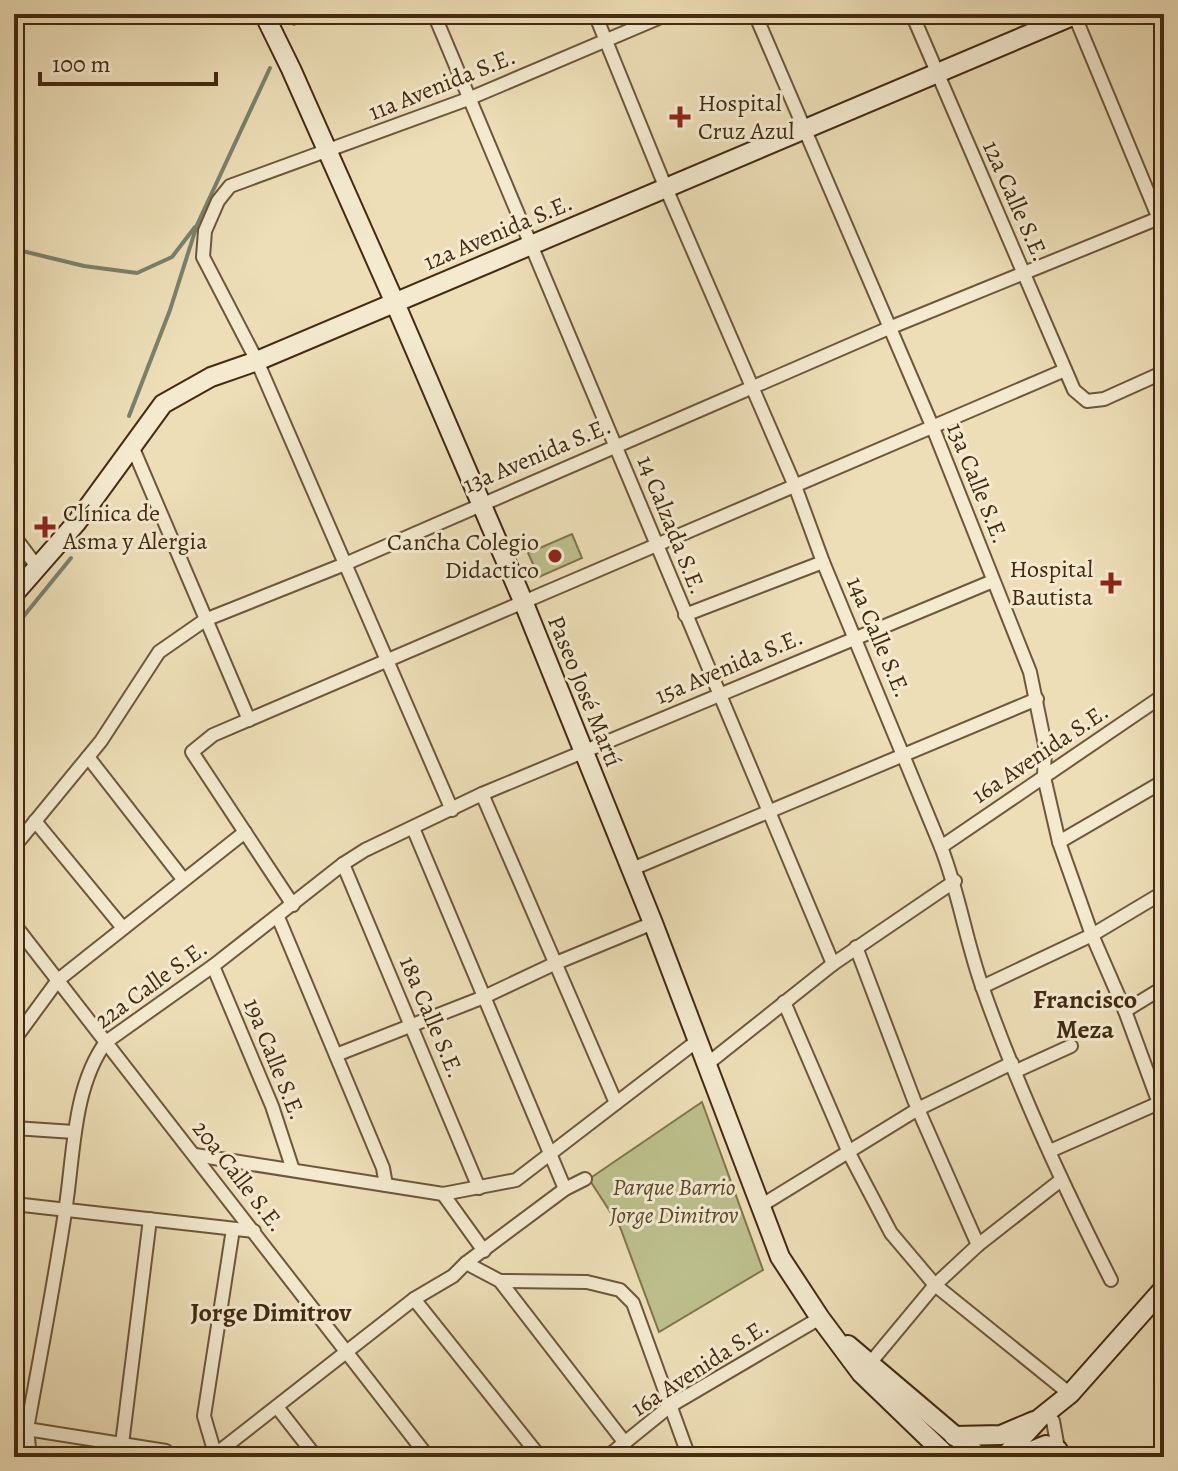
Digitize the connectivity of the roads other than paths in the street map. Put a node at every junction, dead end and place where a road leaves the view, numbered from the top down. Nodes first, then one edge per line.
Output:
1 (264, 14) edge
2 (277, 14) edge
3 (434, 14) edge
4 (595, 14) edge
5 (668, 14) edge
6 (755, 14) edge
7 (912, 14) edge
8 (1076, 14) edge
9 (606, 41) junction
10 (291, 69) junction
11 (936, 72) junction
12 (468, 99) junction
13 (802, 128) junction
14 (326, 153) junction
15 (665, 186) junction
16 (1162, 221) edge
17 (531, 243) junction
18 (1023, 273) junction
19 (395, 303) junction
20 (889, 328) junction
21 (257, 361) junction
22 (1065, 370) junction
23 (1164, 372) edge
24 (753, 387) junction
25 (933, 428) junction
26 (616, 445) junction
27 (132, 446) junction
28 (795, 486) junction
29 (482, 503) junction
30 (14, 536) edge
31 (655, 544) junction
32 (823, 562) junction
33 (345, 564) junction
34 (38, 568) junction
35 (993, 581) junction
36 (14, 594) edge
37 (523, 601) junction
38 (685, 615) junction
39 (205, 620) junction
40 (855, 637) junction
41 (385, 660) junction
42 (718, 694) junction
43 (1164, 695) edge
44 (1037, 699) junction
45 (249, 720) junction
46 (583, 751) junction
47 (904, 754) junction
48 (88, 757) junction
49 (1044, 777) junction
50 (1164, 781) edge
51 (482, 794) junction
52 (452, 810) junction
53 (767, 810) junction
54 (35, 821) junction
55 (413, 828) junction
56 (245, 832) junction
57 (1059, 842) junction
58 (14, 847) edge
59 (941, 847) junction
60 (343, 864) junction
61 (632, 869) junction
62 (183, 879) junction
63 (955, 881) junction
64 (1164, 892) edge
65 (293, 905) junction
66 (278, 917) junction
67 (653, 923) junction
68 (14, 924) edge
69 (123, 928) junction
70 (1092, 935) junction
71 (856, 947) junction
72 (556, 963) junction
73 (833, 964) junction
74 (213, 966) junction
75 (58, 980) junction
76 (982, 987) junction
77 (1164, 987) edge
78 (484, 997) junction
79 (784, 1002) junction
80 (1125, 1011) junction
81 (411, 1024) junction
82 (14, 1040) edge
83 (697, 1041) junction
84 (106, 1042) junction
85 (1071, 1046) dead end
86 (336, 1055) junction
87 (706, 1065) junction
88 (1014, 1067) junction
89 (616, 1103) junction
90 (1159, 1103) junction
91 (918, 1109) junction
92 (1164, 1117) edge
93 (14, 1128) edge
94 (74, 1132) junction
95 (848, 1150) junction
96 (1050, 1151) junction
97 (550, 1153) junction
98 (195, 1155) junction
99 (293, 1170) junction
100 (585, 1179) dead end
101 (1061, 1180) junction
102 (386, 1185) junction
103 (479, 1188) junction
104 (565, 1189) junction
105 (443, 1194) junction
106 (14, 1204) edge
107 (759, 1207) junction
108 (66, 1210) junction
109 (150, 1219) junction
110 (233, 1229) junction
111 (254, 1231) junction
112 (978, 1245) junction
113 (484, 1251) junction
114 (466, 1263) junction
115 (1111, 1280) dead end
116 (500, 1281) junction
117 (935, 1285) junction
118 (1164, 1288) edge
119 (414, 1299) junction
120 (825, 1325) junction
121 (344, 1353) junction
122 (871, 1362) junction
123 (1070, 1394) junction
124 (670, 1406) junction
125 (277, 1407) junction
126 (1047, 1420) junction
127 (20, 1428) edge
128 (954, 1436) junction
129 (625, 1443) junction
130 (122, 1444) junction
131 (1059, 1453) edge
132 (214, 1456) edge
133 (947, 1456) edge
134 (1023, 1456) edge
135 (30, 1457) edge
136 (170, 1457) edge
137 (316, 1457) edge
138 (428, 1457) edge
139 (540, 1457) edge
140 (607, 1457) edge
141 (689, 1457) edge
142 (980, 1457) edge
143 (1004, 1457) edge

1 - 10 main road, Paseo José Martí
2 - 10 main road, Paseo José Martí
3 - 12 street, 14 Calzada S.E.
4 - 9 street, 14a Calle S.E.
5 - 9 street, 11a Avenida S.E.
6 - 13 street, 13a Calle S.E.
7 - 11 street, 12a Calle S.E.
8 - 11 main road, 12a Avenida S.E.
8 - 16 street
9 - 12 street, 11a Avenida S.E.
9 - 15 street, 14a Calle S.E.
10 - 14 main road, Paseo José Martí
11 - 13 main road, 12a Avenida S.E.
11 - 18 street, 12a Calle S.E.
12 - 14 street, 11a Avenida S.E.
12 - 17 street, 14 Calzada S.E.
13 - 15 main road, 12a Avenida S.E.
13 - 20 street, 13a Calle S.E.
14 - 19 main road, Paseo José Martí
14 - 21 street, 11a Avenida S.E.
15 - 17 main road, 12a Avenida S.E.
15 - 24 street, 14a Calle S.E.
16 - 18 street, 13a Avenida S.E.
17 - 19 main road, 12a Avenida S.E.
17 - 26 street, 14 Calzada S.E.
18 - 20 street, 13a Avenida S.E.
18 - 22 street, 12a Calle S.E.
19 - 21 main road, 12a Avenida S.E.
19 - 29 main road, Paseo José Martí
20 - 24 street, 13a Avenida S.E.
20 - 25 street, 13a Calle S.E.
21 - 27 main road, 12a Avenida S.E.
21 - 33 street
22 - 23 street, 12a Calle S.E.
22 - 25 street
24 - 26 street, 13a Avenida S.E.
24 - 28 street, 14a Calle S.E.
25 - 28 street
25 - 35 street, 13a Calle S.E.
26 - 29 street, 13a Avenida S.E.
26 - 31 street, 14 Calzada S.E.
27 - 34 main road, 12a Avenida S.E.
27 - 39 street
28 - 31 street
28 - 32 street, 14a Calle S.E.
29 - 33 street, 13a Avenida S.E.
29 - 37 main road, Paseo José Martí
30 - 34 street
31 - 37 street
31 - 38 street, 14 Calzada S.E.
32 - 38 street
32 - 40 street, 14a Calle S.E.
33 - 39 street, 13a Avenida S.E.
33 - 41 street
34 - 36 main road, 12a Avenida S.E.
35 - 40 street, 15a Avenida S.E.
35 - 44 street, 13a Calle S.E.
37 - 41 street
37 - 46 main road, Paseo José Martí
38 - 42 street, 14 Calzada S.E.
39 - 45 street
39 - 48 street, 13a Avenida S.E.
40 - 42 street, 15a Avenida S.E.
40 - 47 street, 14a Calle S.E.
41 - 45 street
41 - 52 street
42 - 46 street, 15a Avenida S.E.
42 - 53 street, 14 Calzada S.E.
43 - 49 street, 16a Avenida S.E.
44 - 47 street
44 - 49 street, 13a Calle S.E.
45 - 56 street
46 - 51 street, 15a Avenida S.E.
46 - 61 main road, Paseo José Martí
47 - 53 street
47 - 59 street, 14a Calle S.E.
48 - 54 street, 13a Avenida S.E.
48 - 62 street
49 - 57 street, 13a Calle S.E.
49 - 59 street, 16a Avenida S.E.
50 - 57 street
51 - 52 street, 15a Avenida S.E.
51 - 72 street
52 - 55 street, 15a Avenida S.E.
53 - 61 street
53 - 73 street, 14 Calzada S.E.
54 - 58 street, 13a Avenida S.E.
54 - 69 street
55 - 60 street, 22a Calle S.E.
55 - 78 street
56 - 62 street
56 - 65 street
57 - 70 street, 13a Calle S.E.
59 - 63 street, 14a Calle S.E.
60 - 65 street, 22a Calle S.E.
60 - 81 street, 18a Calle S.E.
61 - 67 main road, Paseo José Martí
62 - 69 street
63 - 71 street
63 - 76 street, 14a Calle S.E.
64 - 70 street
65 - 66 street, 22a Calle S.E.
66 - 74 street, 22a Calle S.E.
66 - 86 street
67 - 72 street
67 - 83 main road, Paseo José Martí
68 - 75 street, 20a Calle S.E.
69 - 75 street
70 - 76 street
70 - 80 street, 13a Calle S.E.
71 - 73 street
71 - 91 street
72 - 78 street
72 - 89 street
73 - 79 street
74 - 84 street, 22a Calle S.E.
74 - 99 street, 19a Calle S.E.
75 - 82 street
75 - 84 street, 20a Calle S.E.
76 - 88 street, 14a Calle S.E.
77 - 80 street
78 - 81 street
78 - 97 street
79 - 87 street
79 - 95 street
80 - 90 street, 13a Calle S.E.
81 - 86 street
81 - 103 street, 18a Calle S.E.
83 - 87 main road, Paseo José Martí
83 - 89 street
84 - 94 street, 22a Calle S.E.
84 - 98 street, 20a Calle S.E.
85 - 88 street
86 - 102 street
87 - 107 main road, Paseo José Martí
88 - 91 street
88 - 96 street, 14a Calle S.E.
89 - 97 street
90 - 92 street, 13a Calle S.E.
90 - 96 street
91 - 95 street
91 - 112 street
93 - 94 street
94 - 108 street, 22a Calle S.E.
95 - 107 street
95 - 117 street
96 - 101 street, 14a Calle S.E.
97 - 103 street
97 - 104 street
98 - 99 street
98 - 111 street, 20a Calle S.E.
99 - 102 street
100 - 104 street
101 - 112 street
101 - 115 street, 14a Calle S.E.
102 - 105 street
103 - 105 street
104 - 113 street
105 - 113 street
106 - 108 street
107 - 120 main road, Paseo José Martí
108 - 109 street
108 - 127 street, 22a Calle S.E.
109 - 110 street
109 - 130 street
110 - 111 street
110 - 132 street
111 - 121 street, 20a Calle S.E.
112 - 117 street
113 - 114 street
114 - 116 street
114 - 119 street
116 - 124 street
116 - 129 street
117 - 122 street
117 - 123 street
118 - 123 main road
119 - 121 street
119 - 139 street
120 - 122 main road, Paseo José Martí
120 - 124 street, 16a Avenida S.E.
120 - 133 main road, Paseo José Martí
121 - 125 street
121 - 138 street, 20a Calle S.E.
122 - 128 main road, Paseo José Martí
123 - 126 main road
124 - 129 street, 16a Avenida S.E.
124 - 141 street
125 - 132 street
125 - 137 street
126 - 128 main road
126 - 131 street
126 - 134 main road
126 - 143 main road
127 - 130 street
127 - 135 street, 22a Calle S.E.
128 - 142 main road, Paseo José Martí
129 - 140 street, 16a Avenida S.E.
130 - 136 street
131 - 134 main road

